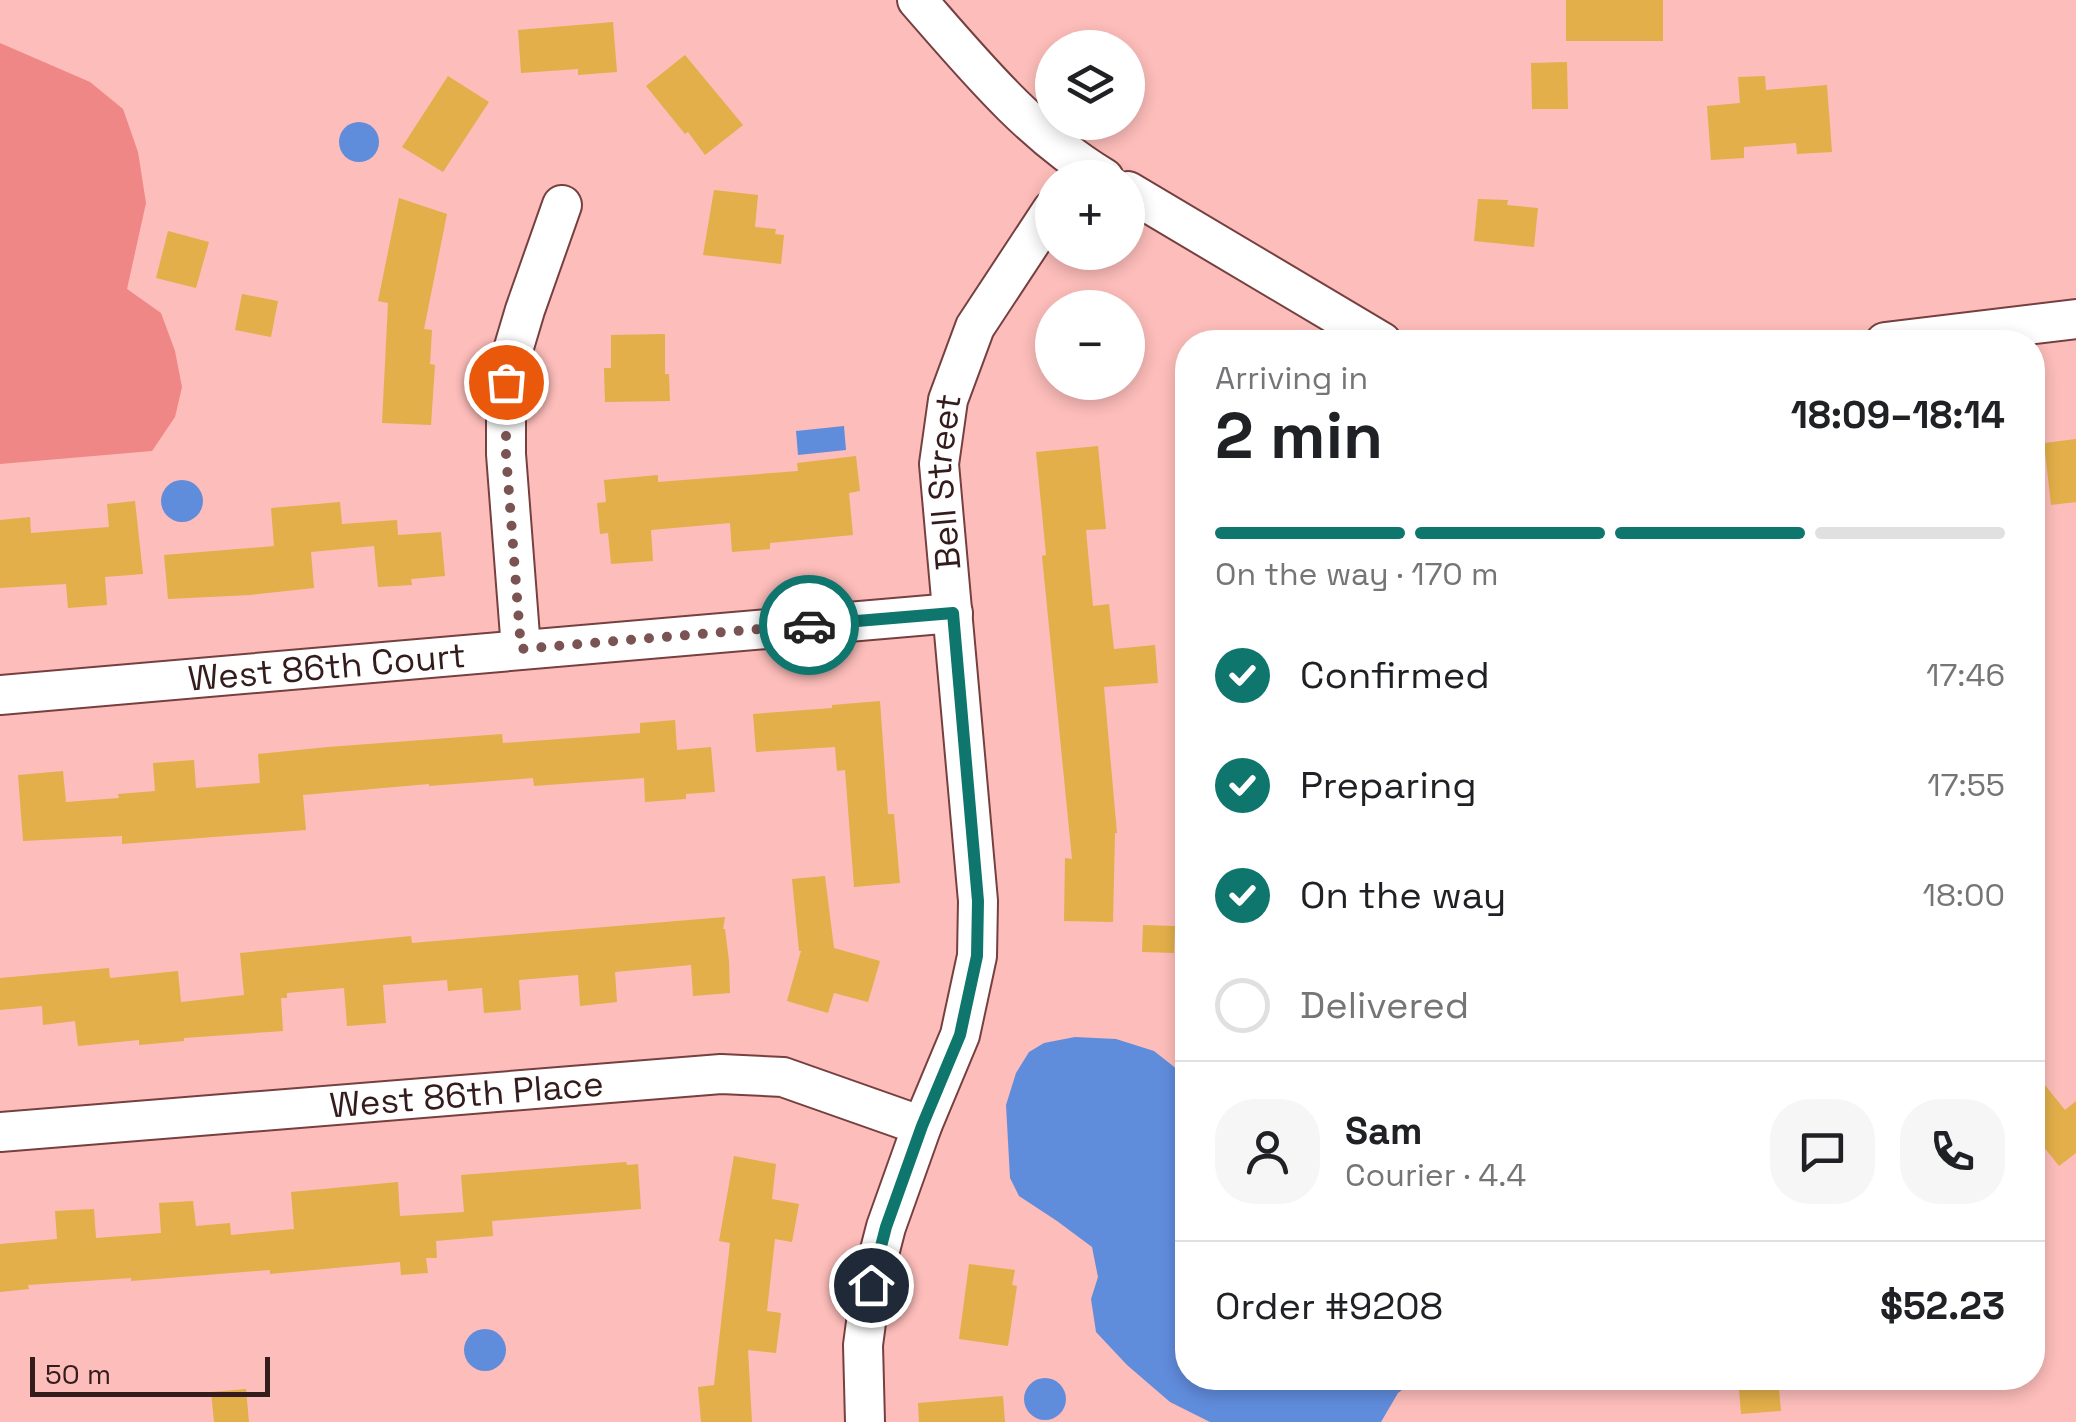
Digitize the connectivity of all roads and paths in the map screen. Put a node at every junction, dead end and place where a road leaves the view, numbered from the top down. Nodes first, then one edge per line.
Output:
1 (917, 0) edge
2 (1073, 160) edge
3 (1145, 201) edge
4 (562, 206) dead end
5 (1035, 236) edge
6 (2076, 319) edge
7 (1362, 330) edge
8 (2008, 330) edge
9 (953, 613) junction
10 (521, 649) junction
11 (0, 695) edge
12 (922, 1126) junction
13 (0, 1132) edge
14 (865, 1422) edge

1 - 2 street
3 - 7 street
4 - 10 street
5 - 9 street, Bell Street
6 - 8 street
9 - 10 street, West 86th Court
9 - 12 street, Bell Street
10 - 11 street, West 86th Court
12 - 13 street, West 86th Place
12 - 14 street, Bell Street

